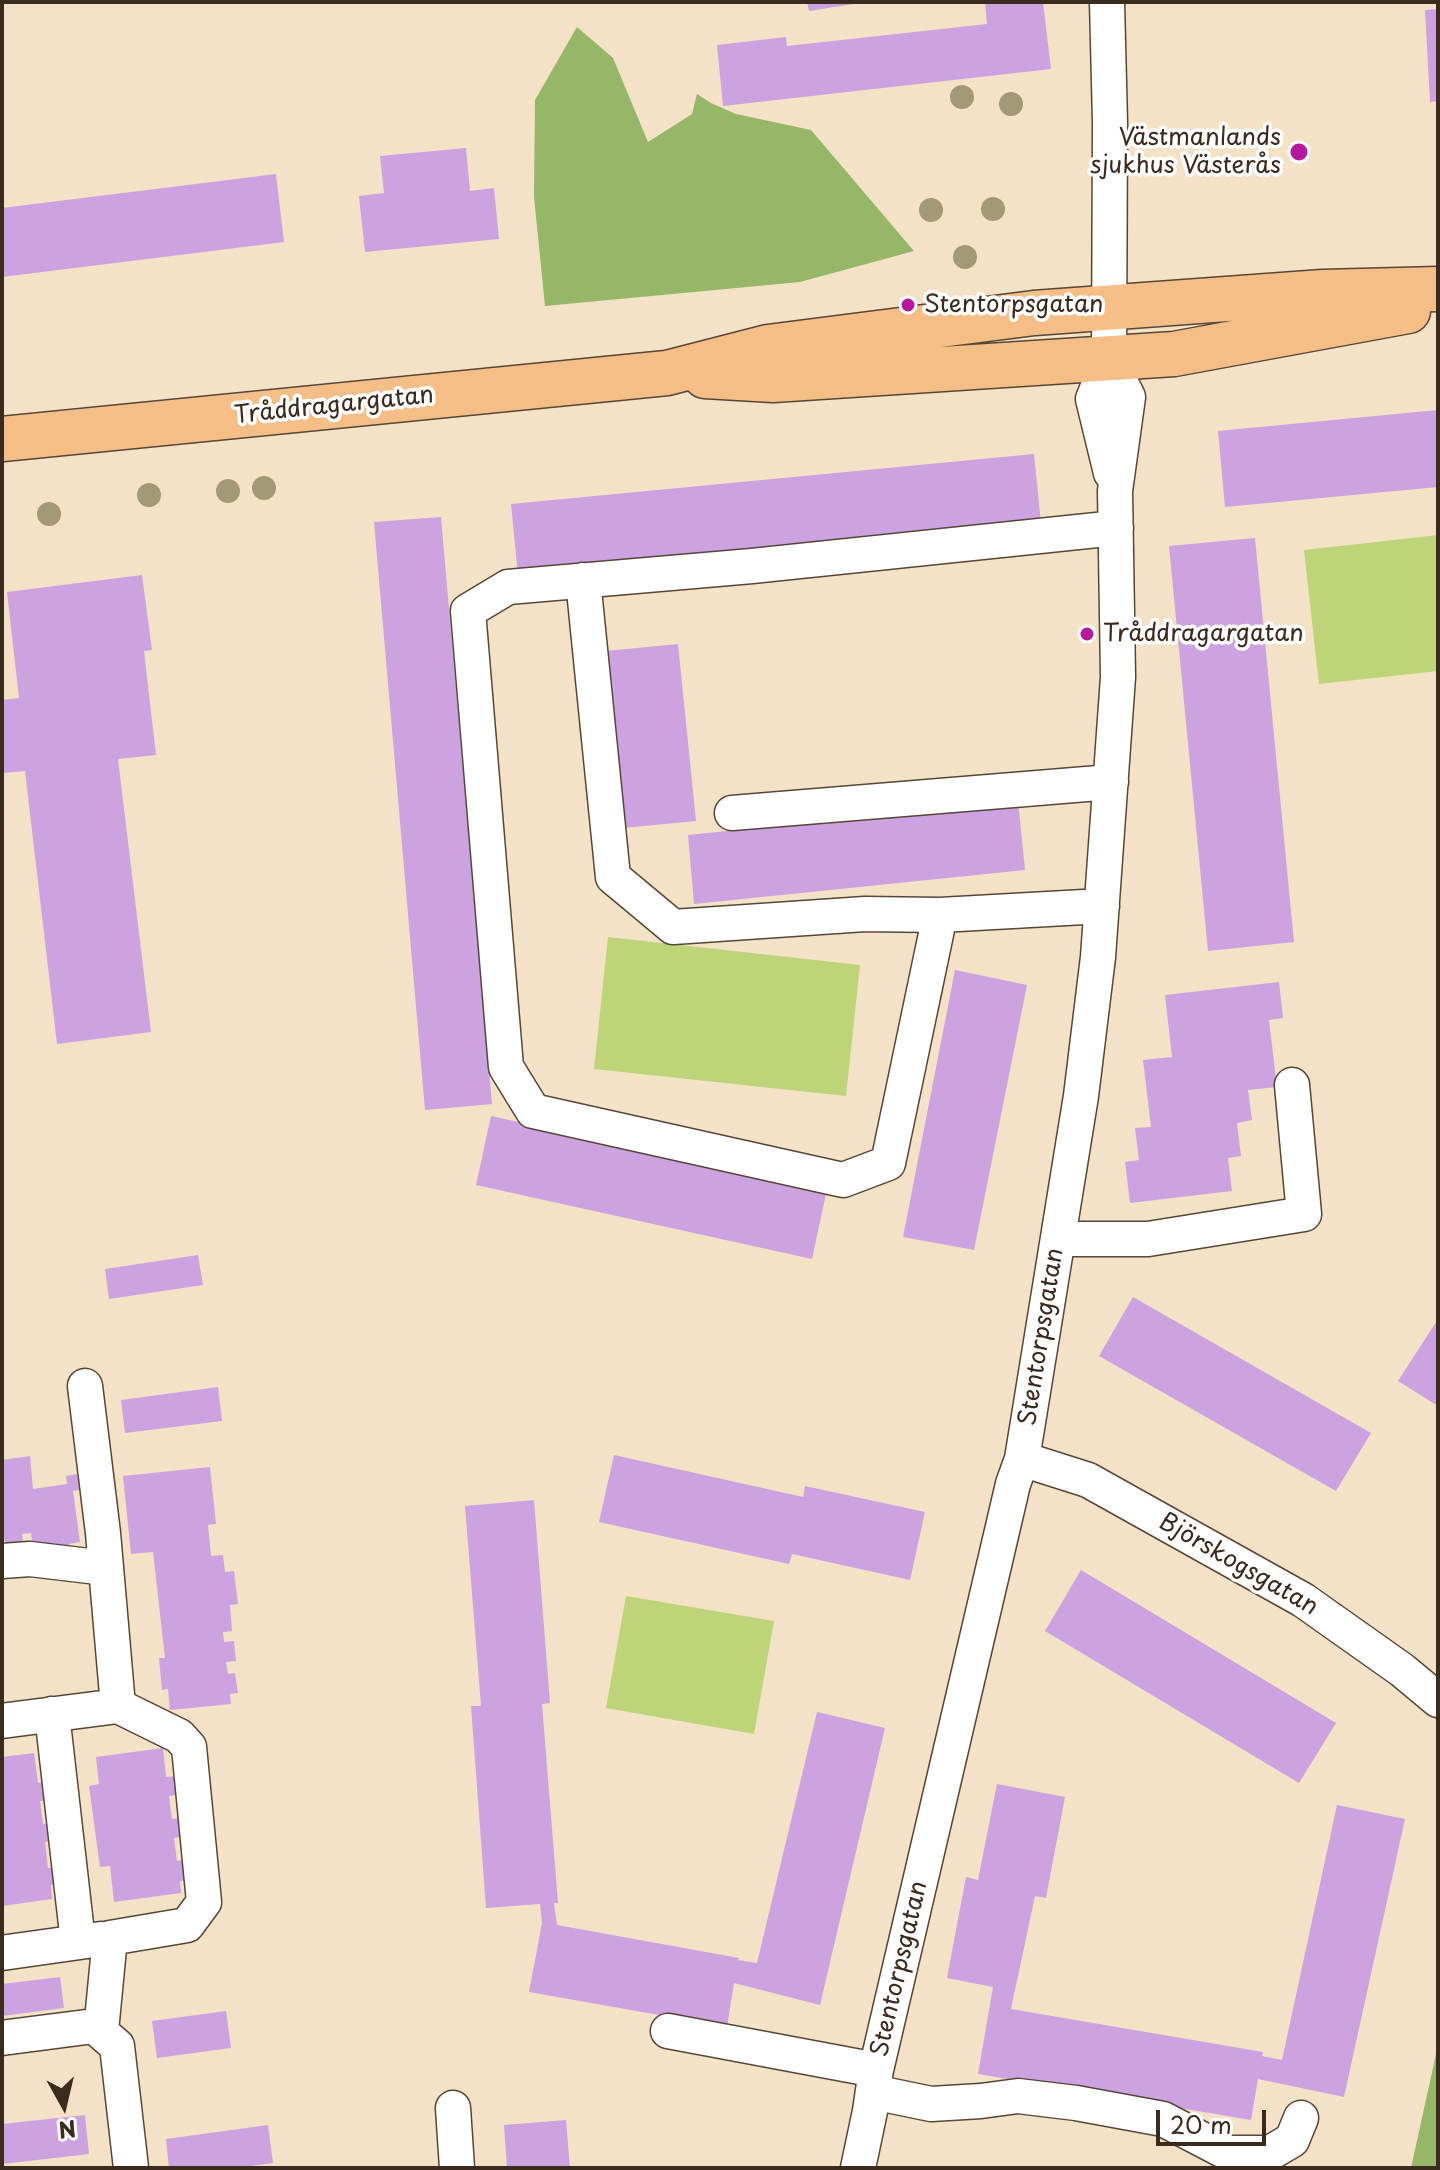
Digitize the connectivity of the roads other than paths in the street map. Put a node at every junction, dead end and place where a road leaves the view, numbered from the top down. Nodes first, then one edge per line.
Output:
1 (1107, 2) edge
2 (1438, 289) edge
3 (1438, 306) edge
4 (1109, 308) junction
5 (1109, 359) junction
6 (667, 373) junction
7 (2, 439) edge
8 (1116, 528) junction
9 (583, 580) junction
10 (1111, 782) junction
11 (732, 813) dead end
12 (1102, 906) junction
13 (940, 915) junction
14 (1292, 1085) dead end
15 (1058, 1239) junction
16 (85, 1386) dead end
17 (1022, 1459) junction
18 (2, 1561) edge
19 (106, 1568) junction
20 (1438, 1700) edge
21 (118, 1706) junction
22 (52, 1714) junction
23 (2, 1721) edge
24 (94, 1940) junction
25 (2, 1953) edge
26 (101, 2031) junction
27 (668, 2031) dead end
28 (2, 2038) edge
29 (874, 2081) junction
30 (453, 2108) dead end
31 (1301, 2118) dead end
32 (131, 2168) edge
33 (457, 2168) edge
34 (858, 2168) edge

1 - 4 street
2 - 4 main road, Tråddragargatan
3 - 5 main road, Tråddragargatan
4 - 5 street
4 - 6 main road, Tråddragargatan
5 - 6 main road, Tråddragargatan
5 - 8 street, Stentorpsgatan
6 - 7 main road, Tråddragargatan
8 - 9 street
8 - 10 street, Stentorpsgatan
9 - 13 street
9 - 13 street
10 - 11 street
10 - 12 street, Stentorpsgatan
12 - 13 street
12 - 15 street, Stentorpsgatan
14 - 15 street
15 - 17 street, Stentorpsgatan
16 - 19 street
17 - 20 street, Björskogsgatan
17 - 29 street, Stentorpsgatan
18 - 19 street
19 - 21 street
21 - 22 street
21 - 24 street
22 - 23 street
22 - 24 street
24 - 25 street
24 - 26 street
26 - 28 street
26 - 32 street
27 - 29 street
29 - 31 street
29 - 34 street, Stentorpsgatan
30 - 33 street

